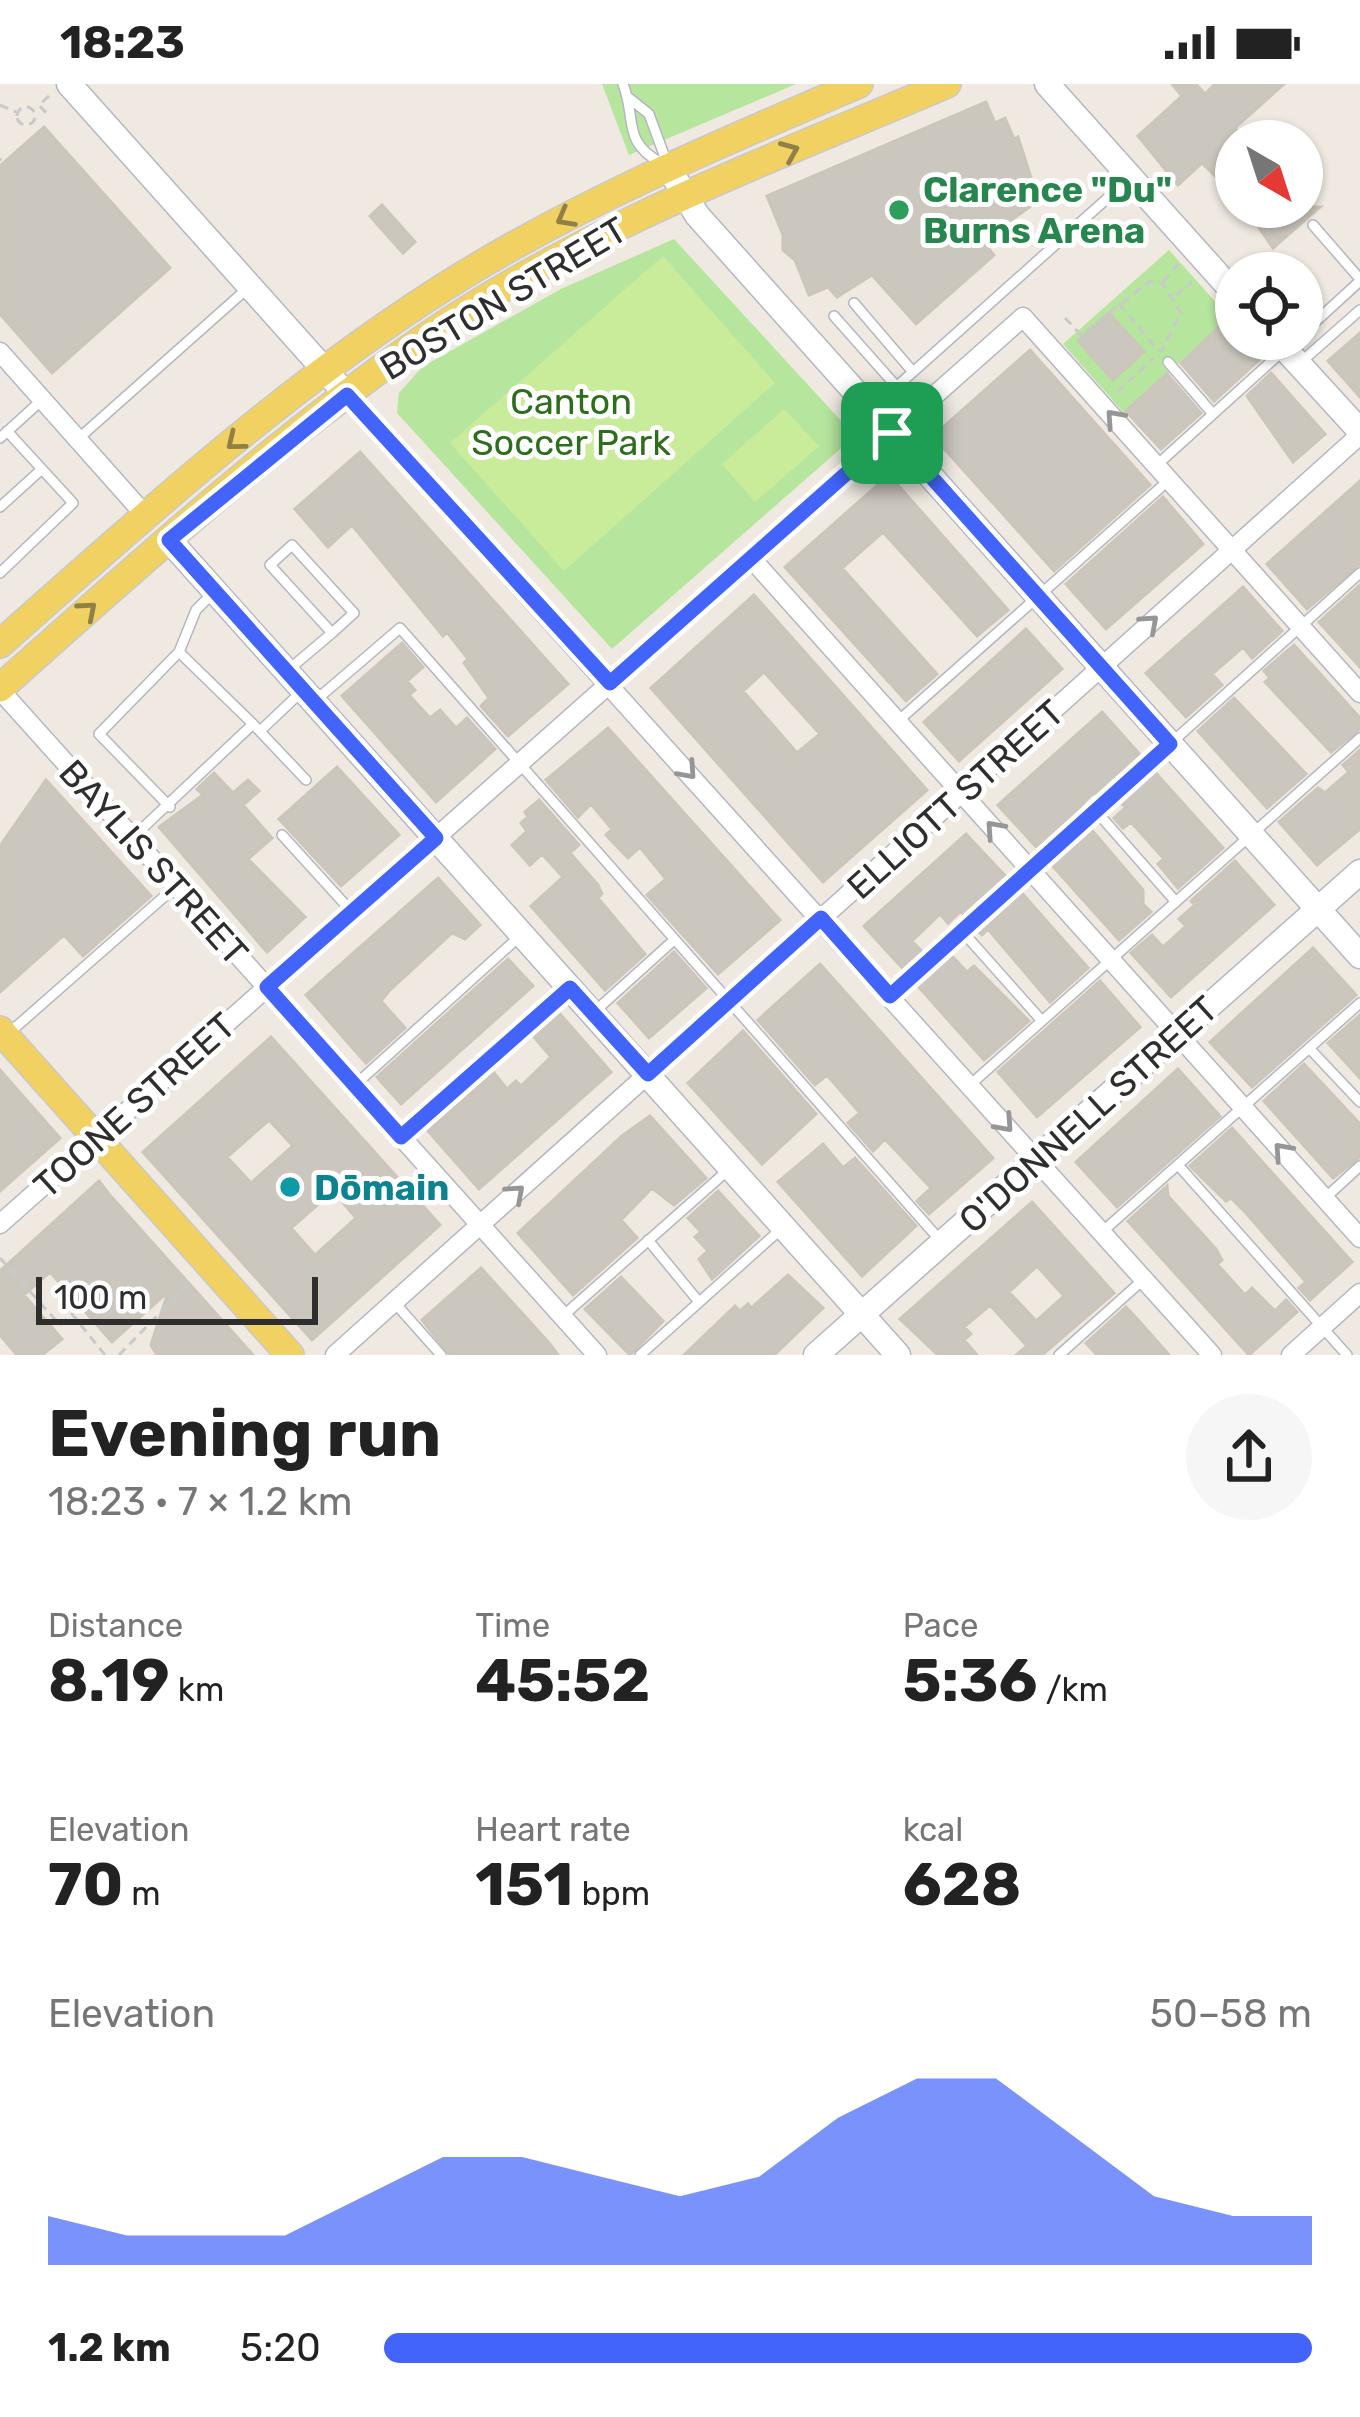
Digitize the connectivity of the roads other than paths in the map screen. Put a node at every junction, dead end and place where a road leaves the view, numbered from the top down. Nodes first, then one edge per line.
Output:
1 (623, 84) edge
2 (859, 84) edge
3 (947, 84) edge
4 (1047, 84) edge
5 (59, 90) edge
6 (629, 98) junction
7 (668, 167) junction
8 (1130, 178) junction
9 (683, 197) junction
10 (1316, 228) edge
11 (1215, 272) edge
12 (1360, 280) edge
13 (250, 286) junction
14 (854, 303) dead end
15 (1360, 310) edge
16 (1323, 315) edge
17 (834, 316) dead end
18 (1323, 329) edge
19 (0, 352) edge
20 (1164, 357) road end
21 (1275, 360) edge
22 (1304, 360) edge
23 (325, 370) junction
24 (913, 372) junction
25 (897, 387) junction
26 (347, 395) junction
27 (43, 399) junction
28 (872, 410) junction
29 (1214, 414) junction
30 (892, 433) junction
31 (1360, 433) edge
32 (4, 435) edge
33 (78, 439) junction
34 (42, 469) junction
35 (1163, 473) junction
36 (0, 507) edge
37 (145, 515) junction
38 (169, 540) junction
39 (1232, 550) junction
40 (751, 559) junction
41 (0, 573) edge
42 (1360, 574) edge
43 (214, 591) junction
44 (1040, 598) junction
45 (1300, 627) junction
46 (332, 633) junction
47 (0, 644) edge
48 (179, 652) junction
49 (1102, 667) junction
50 (610, 683) junction
51 (301, 688) junction
52 (0, 689) edge
53 (1360, 693) edge
54 (897, 722) junction
55 (257, 728) junction
56 (1360, 739) edge
57 (1170, 744) junction
58 (518, 765) junction
59 (306, 780) dead end
60 (961, 793) junction
61 (170, 807) junction
62 (1096, 811) junction
63 (283, 835) dead end
64 (1252, 835) junction
65 (436, 838) junction
66 (131, 839) junction
67 (1030, 870) junction
68 (1360, 872) edge
69 (174, 887) junction
70 (1176, 902) junction
71 (1318, 910) junction
72 (352, 912) junction
73 (821, 918) junction
74 (962, 931) junction
75 (522, 934) junction
76 (674, 940) junction
77 (1360, 956) edge
78 (1111, 960) junction
79 (267, 987) junction
80 (570, 988) junction
81 (890, 996) junction
82 (729, 1002) junction
83 (1360, 1003) edge
84 (592, 1013) junction
85 (1042, 1022) junction
86 (3, 1033) edge
87 (1177, 1035) junction
88 (1309, 1048) junction
89 (648, 1074) junction
90 (355, 1085) junction
91 (970, 1085) junction
92 (1360, 1102) edge
93 (1242, 1107) junction
94 (401, 1137) junction
95 (96, 1138) junction
96 (1037, 1159) junction
97 (1178, 1165) junction
98 (1360, 1166) edge
99 (730, 1167) junction
100 (1324, 1198) junction
101 (0, 1224) edge
102 (480, 1225) junction
103 (784, 1227) junction
104 (1102, 1232) junction
105 (1360, 1238) edge
106 (648, 1240) junction
107 (943, 1243) junction
108 (1144, 1279) junction
109 (1360, 1293) edge
110 (394, 1302) junction
111 (699, 1302) junction
112 (862, 1314) junction
113 (562, 1316) junction
114 (1322, 1327) junction
115 (290, 1355) edge
116 (335, 1355) edge
117 (441, 1355) edge
118 (597, 1355) edge
119 (640, 1355) edge
120 (816, 1355) edge
121 (898, 1355) edge
122 (1059, 1355) edge
123 (1212, 1355) edge
124 (1291, 1355) edge
125 (1346, 1355) edge

1 - 6 lane
2 - 7 main road, BOSTON STREET
9 -> 3 main road, BOSTON STREET
4 - 8 street
5 - 13 street
6 - 7 lane
6 - 7 lane
7 - 9 street
7 -> 23 main road, BOSTON STREET
8 - 11 street
8 - 24 lane
9 - 26 main road, BOSTON STREET
9 - 28 street
10 - 12 lane
12 - 16 lane
13 - 23 street
13 - 33 lane
14 - 24 lane
15 - 18 lane
17 - 25 lane
19 - 27 street
20 - 29 lane
21 - 29 lane
22 - 31 street
23 - 26 street
23 -> 37 main road, BOSTON STREET
24 - 25 lane
25 - 28 lane
26 - 38 main road, BOSTON STREET
26 - 50 street
27 - 32 lane
27 - 33 street
28 - 30 street
29 - 35 lane
35 -> 30 street, TOONE STREET
30 - 40 street, TOONE STREET
30 - 44 street
31 - 39 street, ELLIOTT STREET
32 - 34 lane
33 - 37 street
34 - 36 lane
34 - 41 lane
35 - 39 street
35 - 44 lane
37 - 47 main road, BOSTON STREET
38 - 43 street
52 -> 38 main road, BOSTON STREET
39 - 45 street
49 -> 39 street, ELLIOTT STREET
40 - 50 street, TOONE STREET
40 - 54 street
42 - 45 lane
43 - 48 lane
43 - 51 street
44 - 49 street
44 - 54 lane
45 - 53 street
45 - 57 lane
46 - 46 lane
46 - 51 lane
48 - 55 lane
48 - 61 lane
49 - 57 street
49 - 60 street, ELLIOTT STREET
50 - 58 street, TOONE STREET
50 -> 73 street
51 - 55 lane
51 - 58 lane
51 - 65 street
52 - 66 street, BAYLIS STREET
54 - 60 street
55 - 59 lane
55 - 61 lane
56 - 64 lane
57 - 62 lane
57 - 64 street
58 - 65 street, TOONE STREET
58 - 76 lane
67 -> 60 street
60 - 73 street, ELLIOTT STREET
61 - 66 lane
62 - 67 lane
62 - 70 lane
63 - 72 lane
64 - 70 lane
64 - 71 street
65 - 72 street, TOONE STREET
65 - 75 street
66 - 69 street, BAYLIS STREET
67 - 74 lane
67 - 78 street
68 - 71 street, O'DONNELL STREET
69 - 79 street, BAYLIS STREET
69 - 86 lane
70 - 78 lane
71 - 77 street
71 - 87 street, O'DONNELL STREET
72 - 79 street, TOONE STREET
73 - 81 street
73 - 82 street, ELLIOTT STREET
74 - 81 lane
74 - 85 lane
75 - 80 street
75 - 90 lane
76 - 82 lane
76 - 84 lane
78 - 85 lane
78 - 87 street
79 - 90 street, BAYLIS STREET
79 - 95 street, TOONE STREET
80 - 84 street
80 - 94 street
81 - 91 street
82 - 89 street, ELLIOTT STREET
82 - 107 lane
83 - 88 lane
84 - 89 street
85 - 91 lane
86 - 95 main road
87 - 93 street
87 - 96 street, O'DONNELL STREET
88 - 92 lane
88 - 93 lane
89 - 99 street
102 -> 89 street, ELLIOTT STREET
90 - 94 street, BAYLIS STREET
91 -> 96 street
93 - 97 lane
100 -> 93 street
94 - 102 street, BAYLIS STREET
95 - 101 street, TOONE STREET
95 - 115 main road
96 - 104 street
96 - 107 street, O'DONNELL STREET
97 - 104 lane
97 - 114 lane
98 - 100 lane
99 - 103 street
99 - 106 lane
100 - 105 street
102 - 110 street, ELLIOTT STREET
102 - 113 street, BAYLIS STREET
103 - 111 lane
103 - 112 street
104 - 108 street
106 - 111 lane
106 - 113 lane
107 - 112 street, O'DONNELL STREET
108 - 122 lane
108 - 123 street
109 - 114 street
110 - 116 street, ELLIOTT STREET
110 - 117 lane
111 - 119 lane
112 - 120 street, O'DONNELL STREET
112 - 121 street
113 - 118 street, BAYLIS STREET
114 - 124 street
114 - 125 lane

